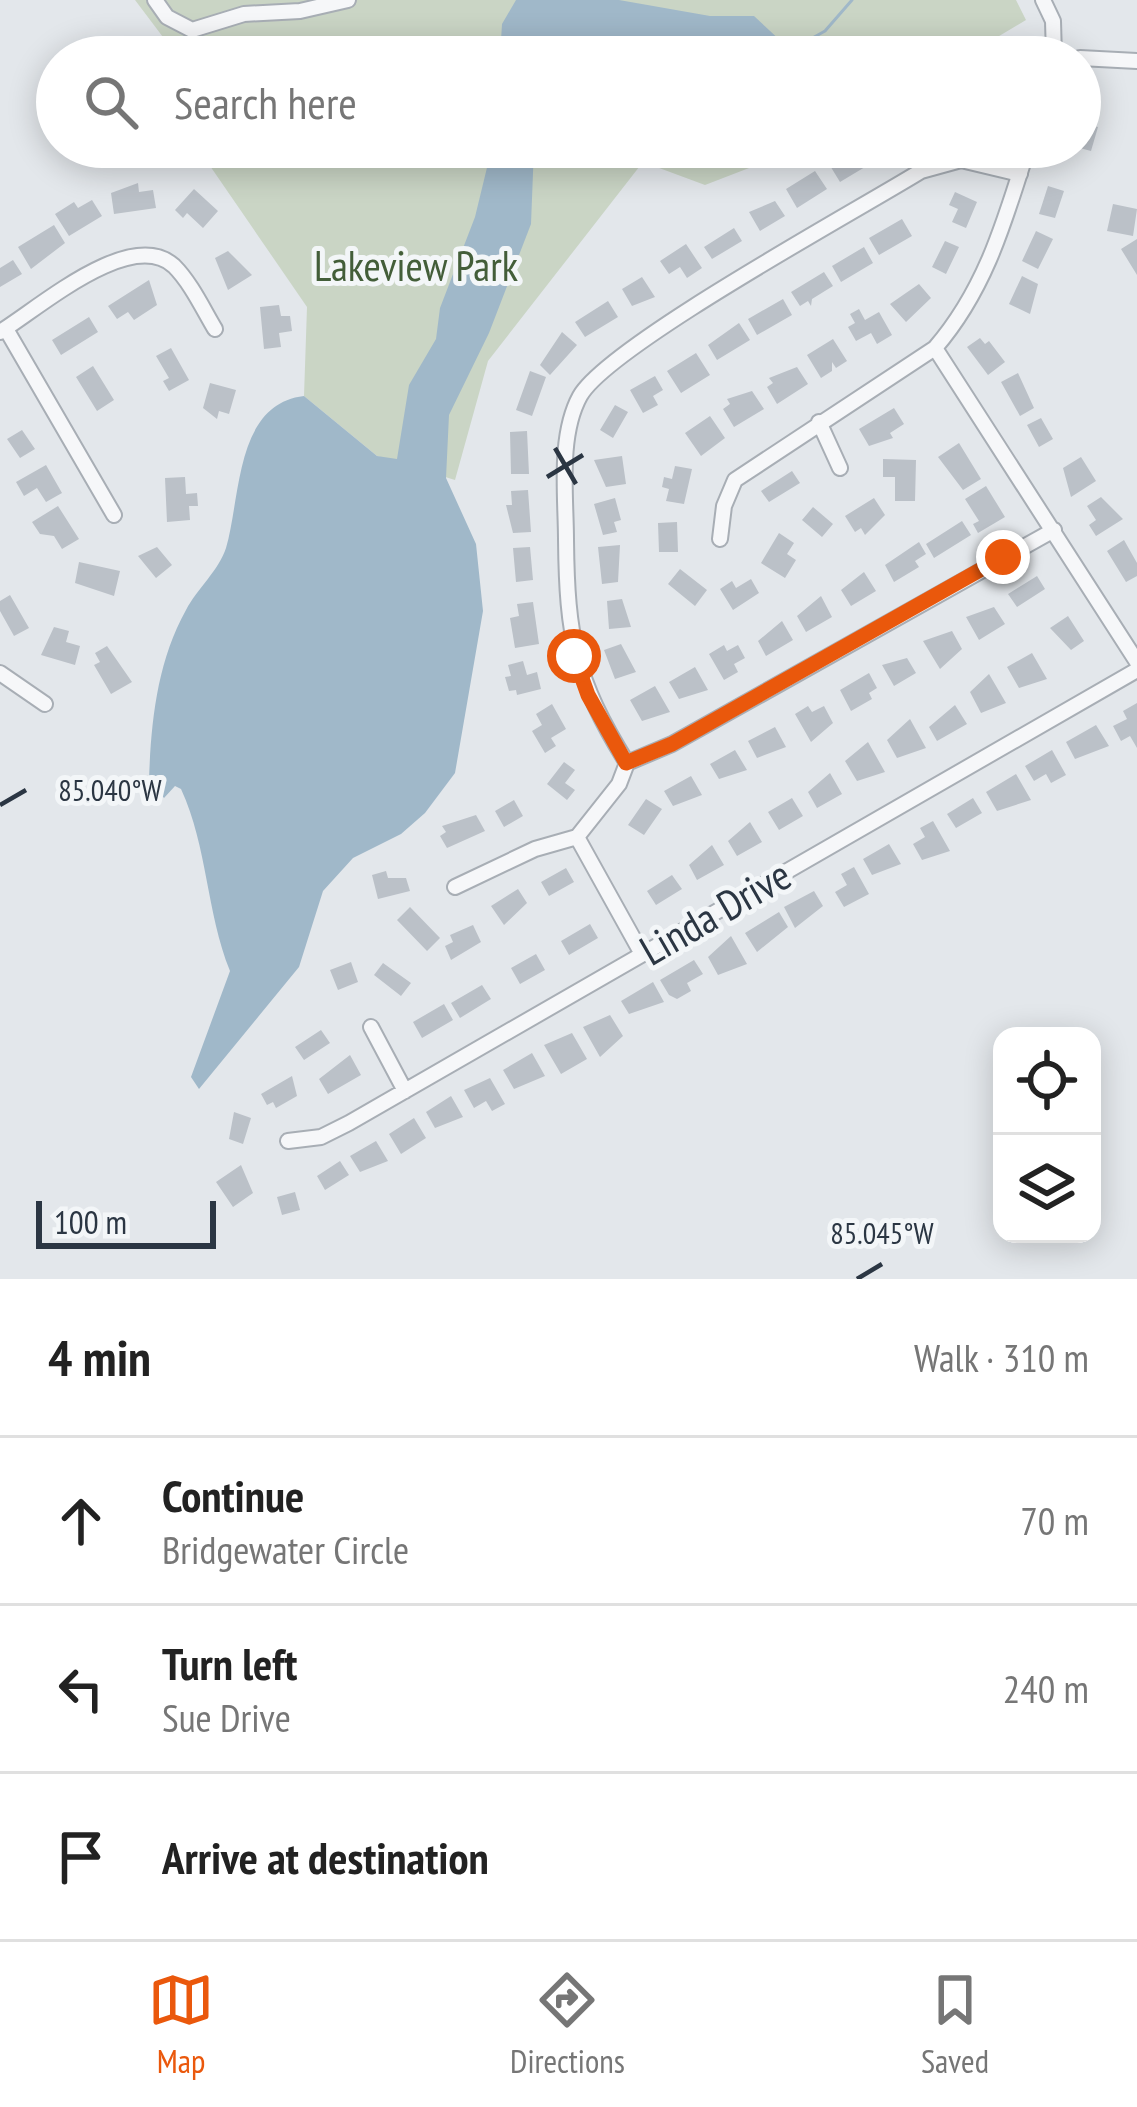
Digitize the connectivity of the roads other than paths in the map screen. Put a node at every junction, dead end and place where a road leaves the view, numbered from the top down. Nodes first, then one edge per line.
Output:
1 (155, 0) edge
2 (348, 0) edge
3 (1042, 0) edge
4 (1053, 36) edge
5 (1101, 59) edge
6 (1137, 61) edge
7 (932, 168) edge
8 (995, 168) edge
9 (1022, 168) edge
10 (1020, 174) junction
11 (215, 329) dead end
12 (3, 331) edge
13 (935, 348) junction
14 (819, 422) junction
15 (840, 468) dead end
16 (114, 515) dead end
17 (1054, 530) junction
18 (720, 538) dead end
19 (1137, 666) edge
20 (0, 673) edge
21 (45, 704) dead end
22 (626, 763) junction
23 (577, 837) junction
24 (455, 887) dead end
25 (642, 954) junction
26 (371, 1027) dead end
27 (405, 1091) junction
28 (288, 1141) dead end

1 - 2 street
3 - 4 street
5 - 6 street
7 - 22 street
8 - 10 street
9 - 10 street
10 - 13 street
11 - 12 street
12 - 16 street
13 - 14 street
13 - 17 street
14 - 15 street
14 - 18 street
17 - 19 street
17 - 22 street
19 - 25 street, Linda Drive
20 - 21 street
22 - 23 street
23 - 24 street
23 - 25 street
25 - 27 street, Linda Drive
26 - 27 street
27 - 28 street, Linda Drive

